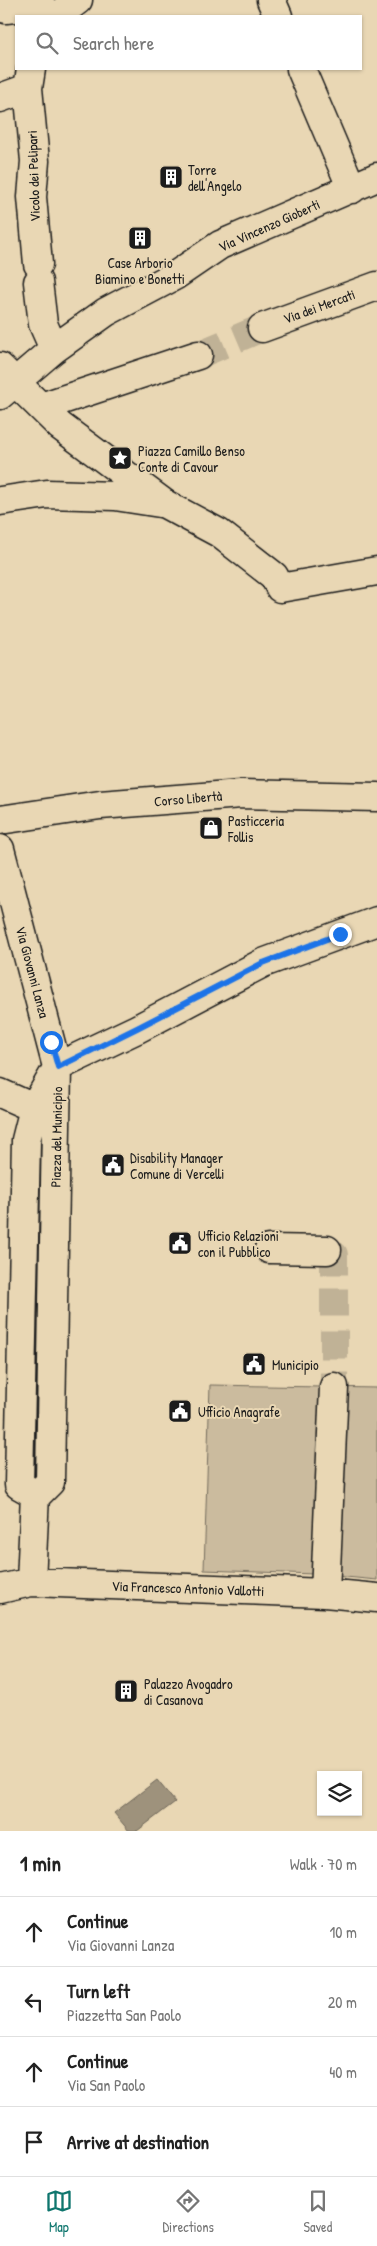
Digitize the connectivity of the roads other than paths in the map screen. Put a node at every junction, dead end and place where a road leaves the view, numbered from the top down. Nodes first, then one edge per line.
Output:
1 (78, 0) edge
2 (271, 0) edge
3 (6, 9) dead end
4 (46, 9) edge
5 (278, 15) edge
6 (301, 70) edge
7 (30, 78) edge
8 (0, 98) edge
9 (377, 177) edge
10 (352, 189) junction
11 (377, 286) edge
12 (262, 328) tunnel mouth
13 (54, 349) junction
14 (198, 355) tunnel mouth
15 (5, 381) edge
16 (40, 407) junction
17 (0, 501) edge
18 (165, 504) junction
19 (377, 571) edge
20 (377, 797) edge
21 (0, 820) edge
22 (0, 848) edge
23 (377, 921) edge
24 (58, 1067) junction
25 (0, 1093) edge
26 (34, 1108) junction
27 (270, 1249) dead end
28 (328, 1250) dead end
29 (12, 1339) edge
30 (334, 1387) tunnel mouth
31 (35, 1494) junction
32 (31, 1582) junction
33 (0, 1589) edge
34 (324, 1593) junction
35 (377, 1598) edge

1 - 4 street
2 - 5 street
3 - 4 street
6 - 10 street
7 - 8 street
7 - 13 street, Vicolo dei Pelipari
9 - 10 street, Via Vincenzo Gioberti
10 - 13 street, Via Vincenzo Gioberti
11 - 12 street, Via dei Mercati
13 - 15 street
14 - 16 street
15 - 16 street
16 - 18 street
17 - 18 street
18 - 19 street
20 - 21 street, Corso Libertà
22 - 24 street, Via Giovanni Lanza
23 - 24 street
24 - 26 street, Piazza del Municipio
24 - 31 street, Piazza del Municipio
25 - 26 street
26 - 29 street, Piazza del Municipio
27 - 28 street
29 - 31 street, Piazza del Municipio
30 - 34 street
31 - 32 street
32 - 33 street, Via Francesco Antonio Vallotti
32 - 34 street, Via Francesco Antonio Vallotti
34 - 35 street, Via Francesco Antonio Vallotti

